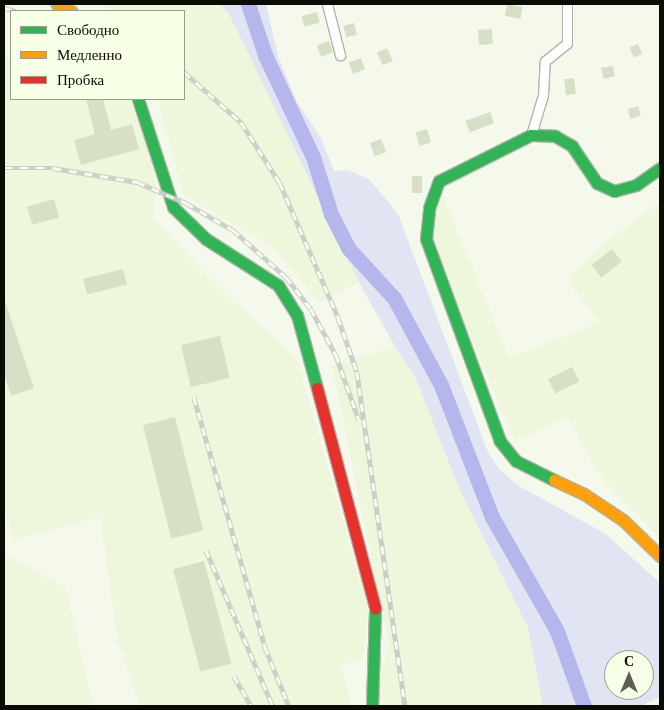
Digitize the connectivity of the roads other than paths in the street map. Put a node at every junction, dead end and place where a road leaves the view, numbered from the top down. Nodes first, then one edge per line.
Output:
1 (57, 4) edge
2 (326, 4) edge
3 (567, 4) edge
4 (69, 10) edge
5 (340, 55) dead end
6 (138, 100) edge
7 (531, 135) junction
8 (660, 168) edge
9 (660, 556) edge
10 (372, 706) edge

1 - 4 street
2 - 5 street
3 - 7 street
6 - 10 street
7 - 8 street
7 - 9 street

